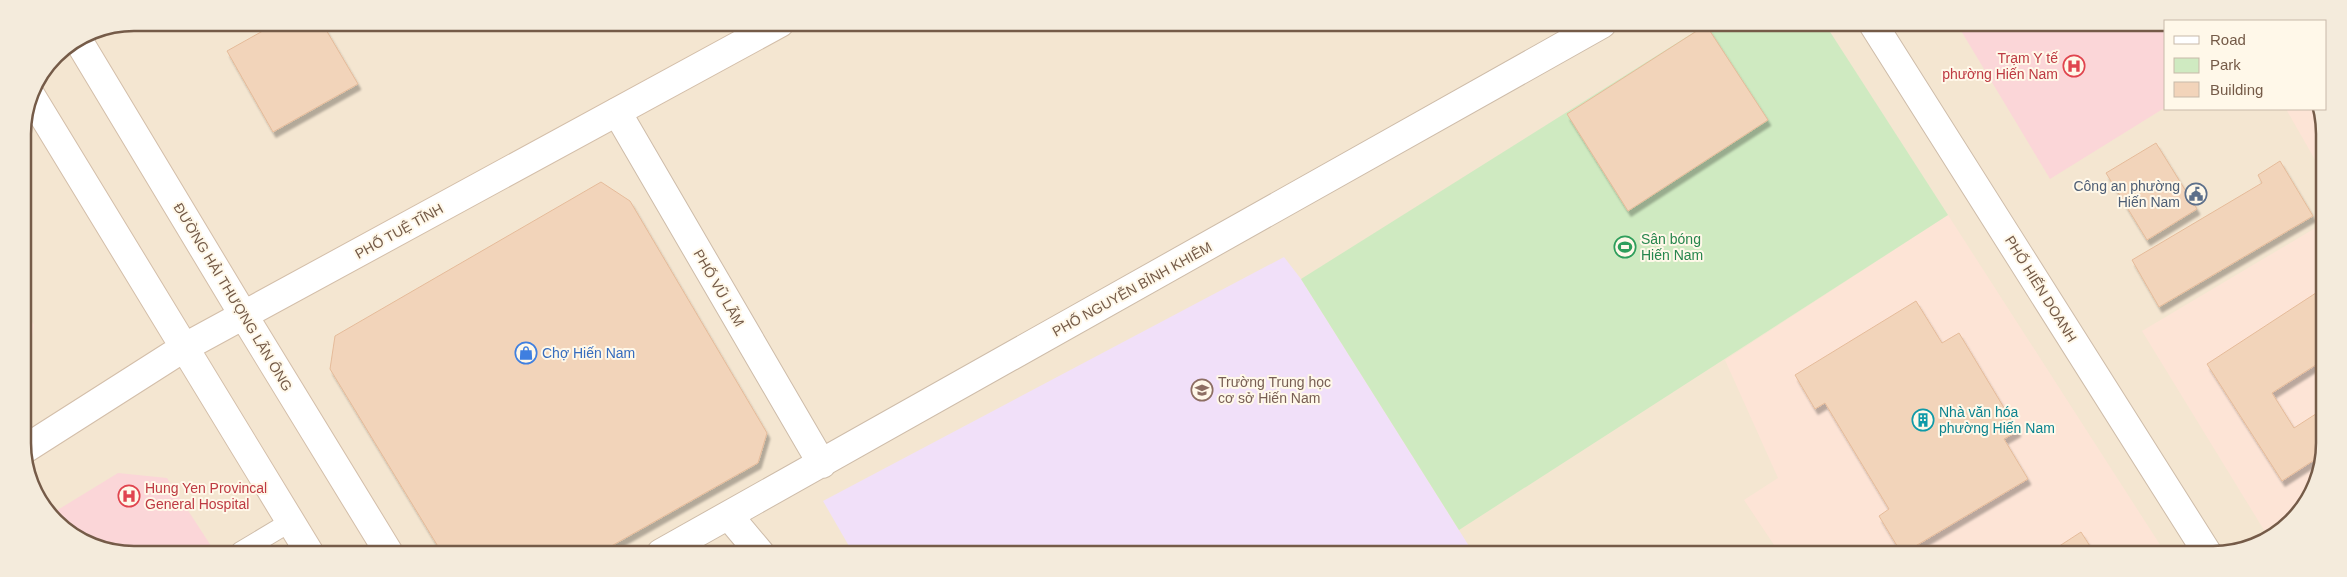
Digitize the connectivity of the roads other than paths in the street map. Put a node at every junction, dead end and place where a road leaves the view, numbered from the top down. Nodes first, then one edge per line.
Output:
1 (765, 31) edge
2 (1590, 31) edge
3 (1878, 31) edge
4 (82, 46) edge
5 (36, 104) edge
6 (617, 112) junction
7 (244, 316) junction
8 (185, 347) junction
9 (31, 445) edge
10 (822, 464) junction
11 (729, 516) junction
12 (290, 522) junction
13 (250, 546) edge
14 (305, 546) edge
15 (385, 546) edge
16 (674, 546) edge
17 (754, 546) edge
18 (2203, 546) edge

1 - 6 street, PHỐ TUỆ TĨNH
2 - 10 street, PHỐ NGUYỄN BỈNH KHIÊM
3 - 18 street, PHỐ HIẾN DOANH
4 - 7 street, ĐƯỜNG HẢI THƯỢNG LÃN ÔNG
5 - 8 street
6 - 7 street, PHỐ TUỆ TĨNH
6 - 10 street, PHỐ VŨ LÃM
7 - 8 street, PHỐ TUỆ TĨNH
7 - 15 street, ĐƯỜNG HẢI THƯỢNG LÃN ÔNG
8 - 9 street, PHỐ TUỆ TĨNH
8 - 12 street
10 - 11 street, PHỐ NGUYỄN BỈNH KHIÊM
11 - 16 street, PHỐ NGUYỄN BỈNH KHIÊM
11 - 17 street
12 - 13 lane
12 - 14 street

